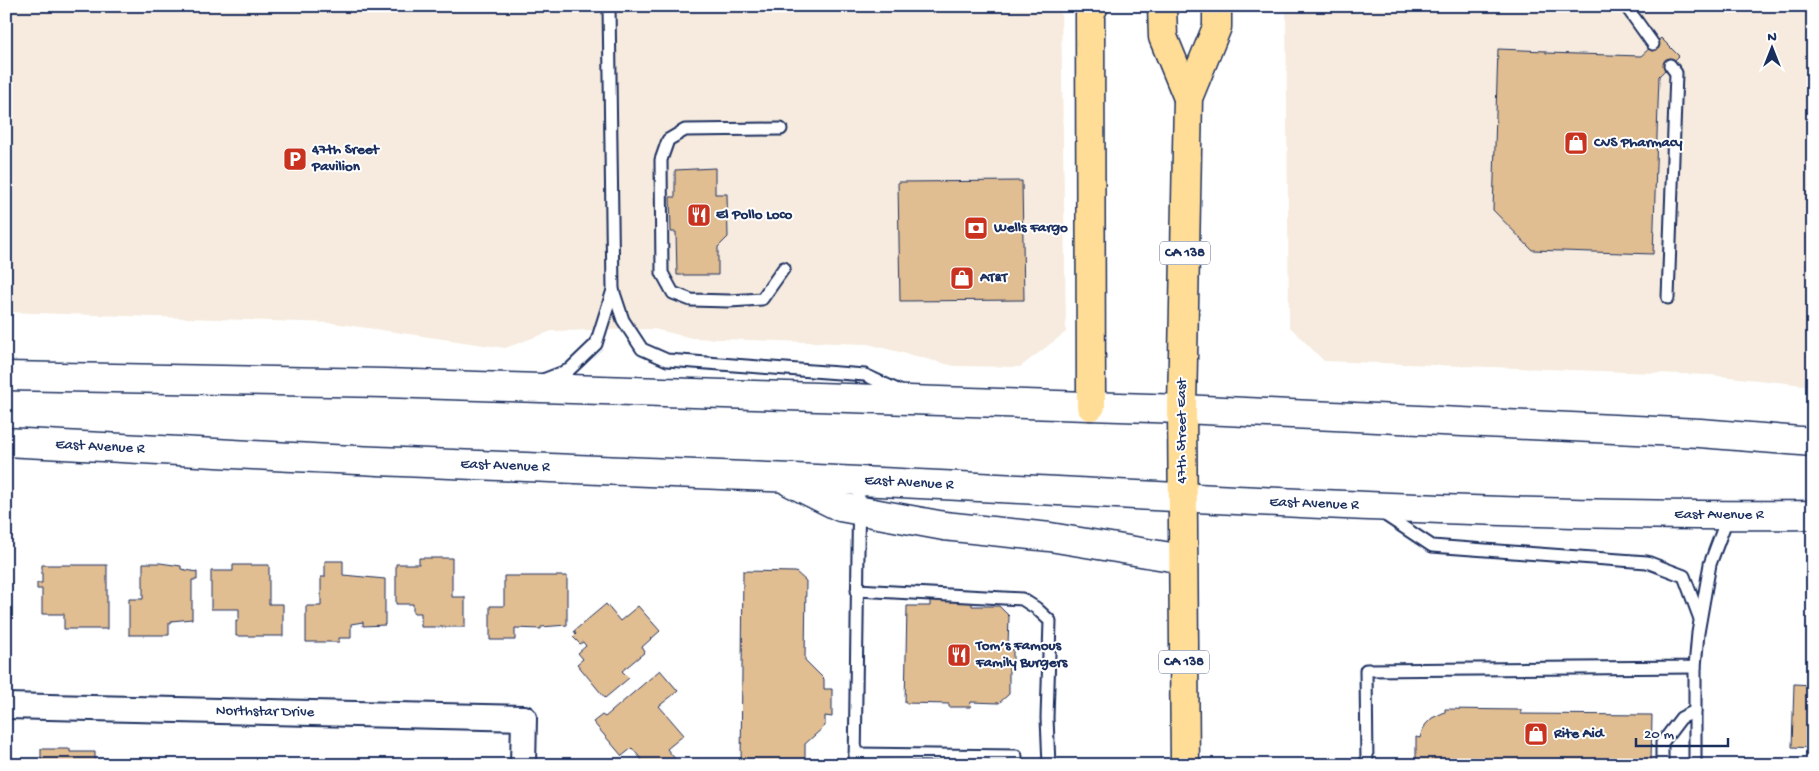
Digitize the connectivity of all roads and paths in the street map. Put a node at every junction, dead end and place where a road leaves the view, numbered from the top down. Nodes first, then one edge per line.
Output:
1 (609, 6) edge
2 (1094, 6) edge
3 (1162, 6) edge
4 (1217, 6) edge
5 (1628, 6) edge
6 (1654, 44) dead end
7 (1670, 65) dead end
8 (1188, 98) junction
9 (781, 129) dead end
10 (784, 268) dead end
11 (613, 290) junction
12 (1668, 298) dead end
13 (6, 376) edge
14 (522, 387) junction
15 (920, 400) junction
16 (1091, 406) junction
17 (1182, 409) junction
18 (6, 442) edge
19 (1813, 442) edge
20 (782, 478) junction
21 (859, 481) junction
22 (1182, 499) junction
23 (1373, 507) junction
24 (858, 511) junction
25 (1813, 515) edge
26 (1728, 516) junction
27 (1182, 559) junction
28 (857, 590) junction
29 (1700, 621) junction
30 (1695, 668) junction
31 (6, 706) edge
32 (1695, 711) junction
33 (855, 759) edge
34 (523, 765) edge
35 (1016, 765) edge
36 (1049, 765) edge
37 (1185, 765) edge
38 (1367, 765) edge
39 (1662, 765) edge
40 (1695, 765) edge

1 - 11 lane
2 - 16 highway
3 - 8 highway, 47th Street East / CA 138
4 - 8 highway, 47th Street East / CA 138
5 - 6 lane
7 - 12 lane
8 - 17 highway, 47th Street East / CA 138
9 - 10 lane
11 - 14 lane
11 - 15 lane
13 - 14 main road
14 - 15 main road
15 - 16 main road
16 - 17 main road
17 - 19 main road
17 - 22 highway, 47th Street East / CA 138
18 - 20 main road, East Avenue R
20 - 21 main road, East Avenue R
20 - 24 main road
21 - 22 main road, East Avenue R
21 - 24 lane
22 - 23 main road, East Avenue R
22 - 27 highway, 47th Street East / CA 138
23 - 26 main road, East Avenue R
23 - 29 lane
24 - 27 main road
24 - 28 lane
25 - 26 main road, East Avenue R
26 - 29 lane
27 - 37 highway, 47th Street East / CA 138
28 - 33 lane
28 - 36 lane
29 - 30 lane
30 - 32 lane
30 - 38 lane
31 - 34 street, Northstar Drive
32 - 39 lane
32 - 40 lane
33 - 35 lane

